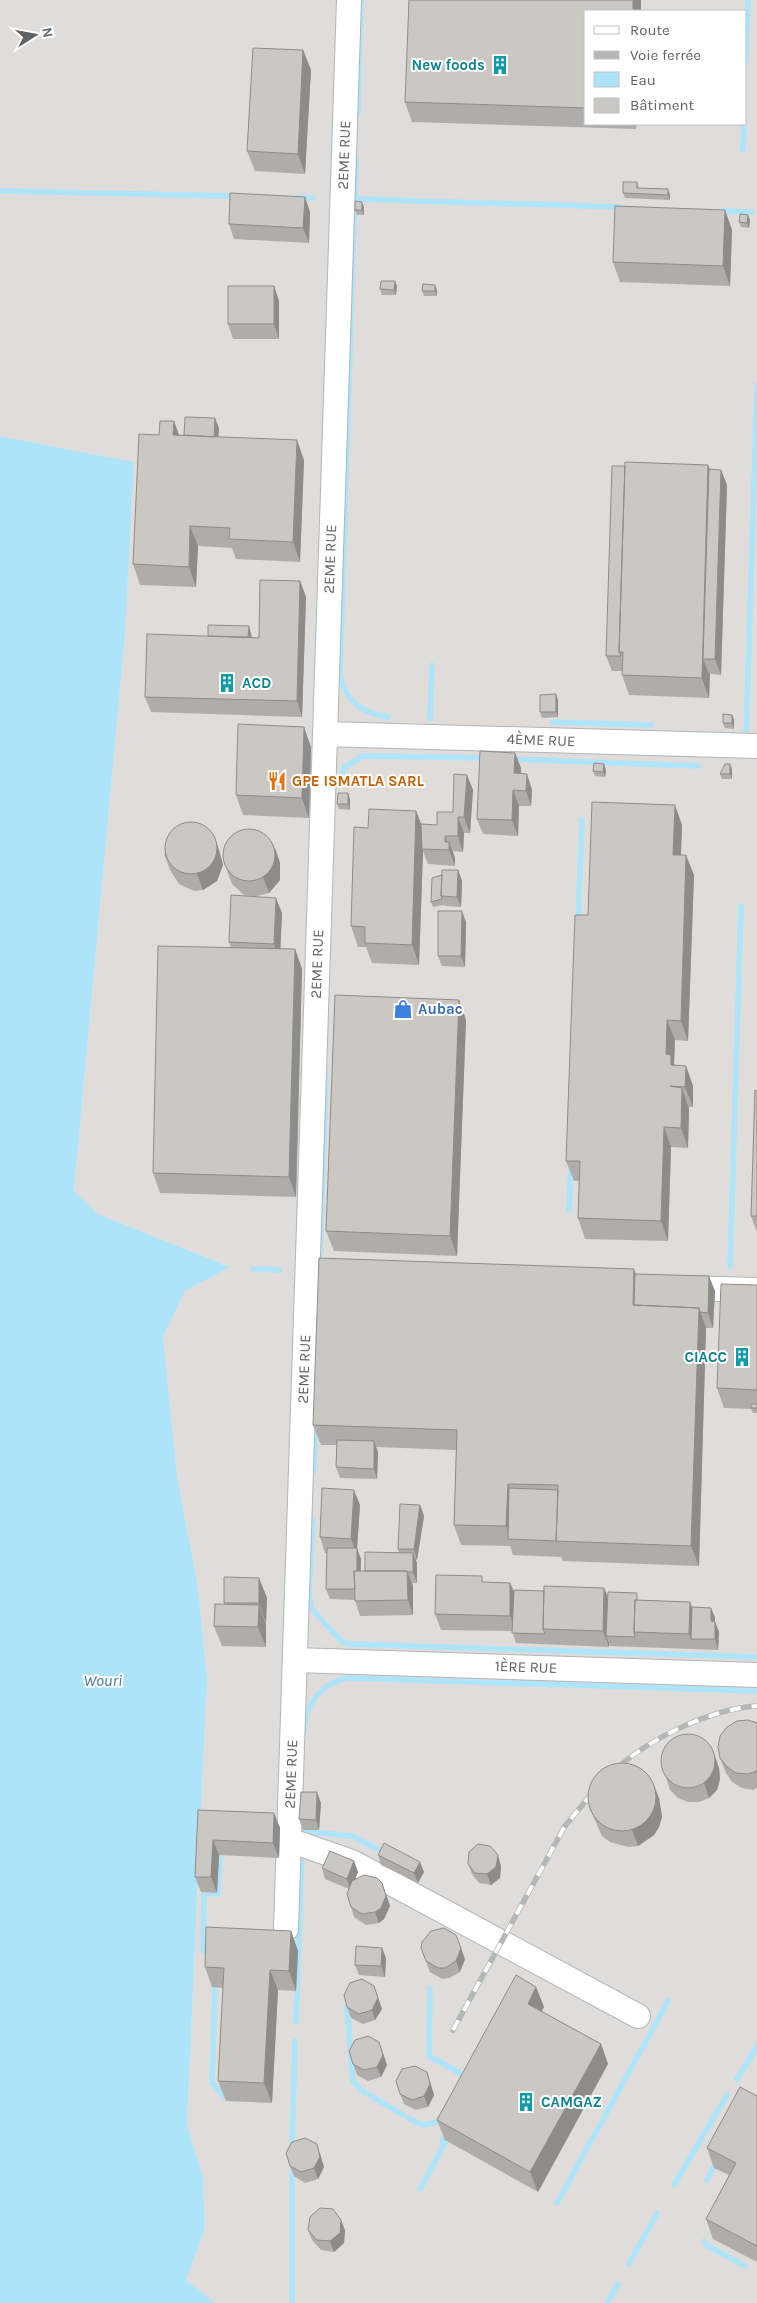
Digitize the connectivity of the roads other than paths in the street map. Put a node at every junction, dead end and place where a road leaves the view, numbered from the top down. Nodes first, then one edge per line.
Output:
1 (348, 0) edge
2 (325, 734) junction
3 (757, 746) edge
4 (657, 1287) edge
5 (757, 1290) edge
6 (295, 1660) junction
7 (757, 1674) edge
8 (289, 1840) junction
9 (286, 1929) edge
10 (638, 2016) dead end

1 - 2 street, 2EME RUE
2 - 3 street, 4ÈME RUE
2 - 6 street, 2EME RUE
4 - 5 street
6 - 7 street, 1ÈRE RUE
6 - 8 street, 2EME RUE
8 - 9 street, 2EME RUE
8 - 10 street

